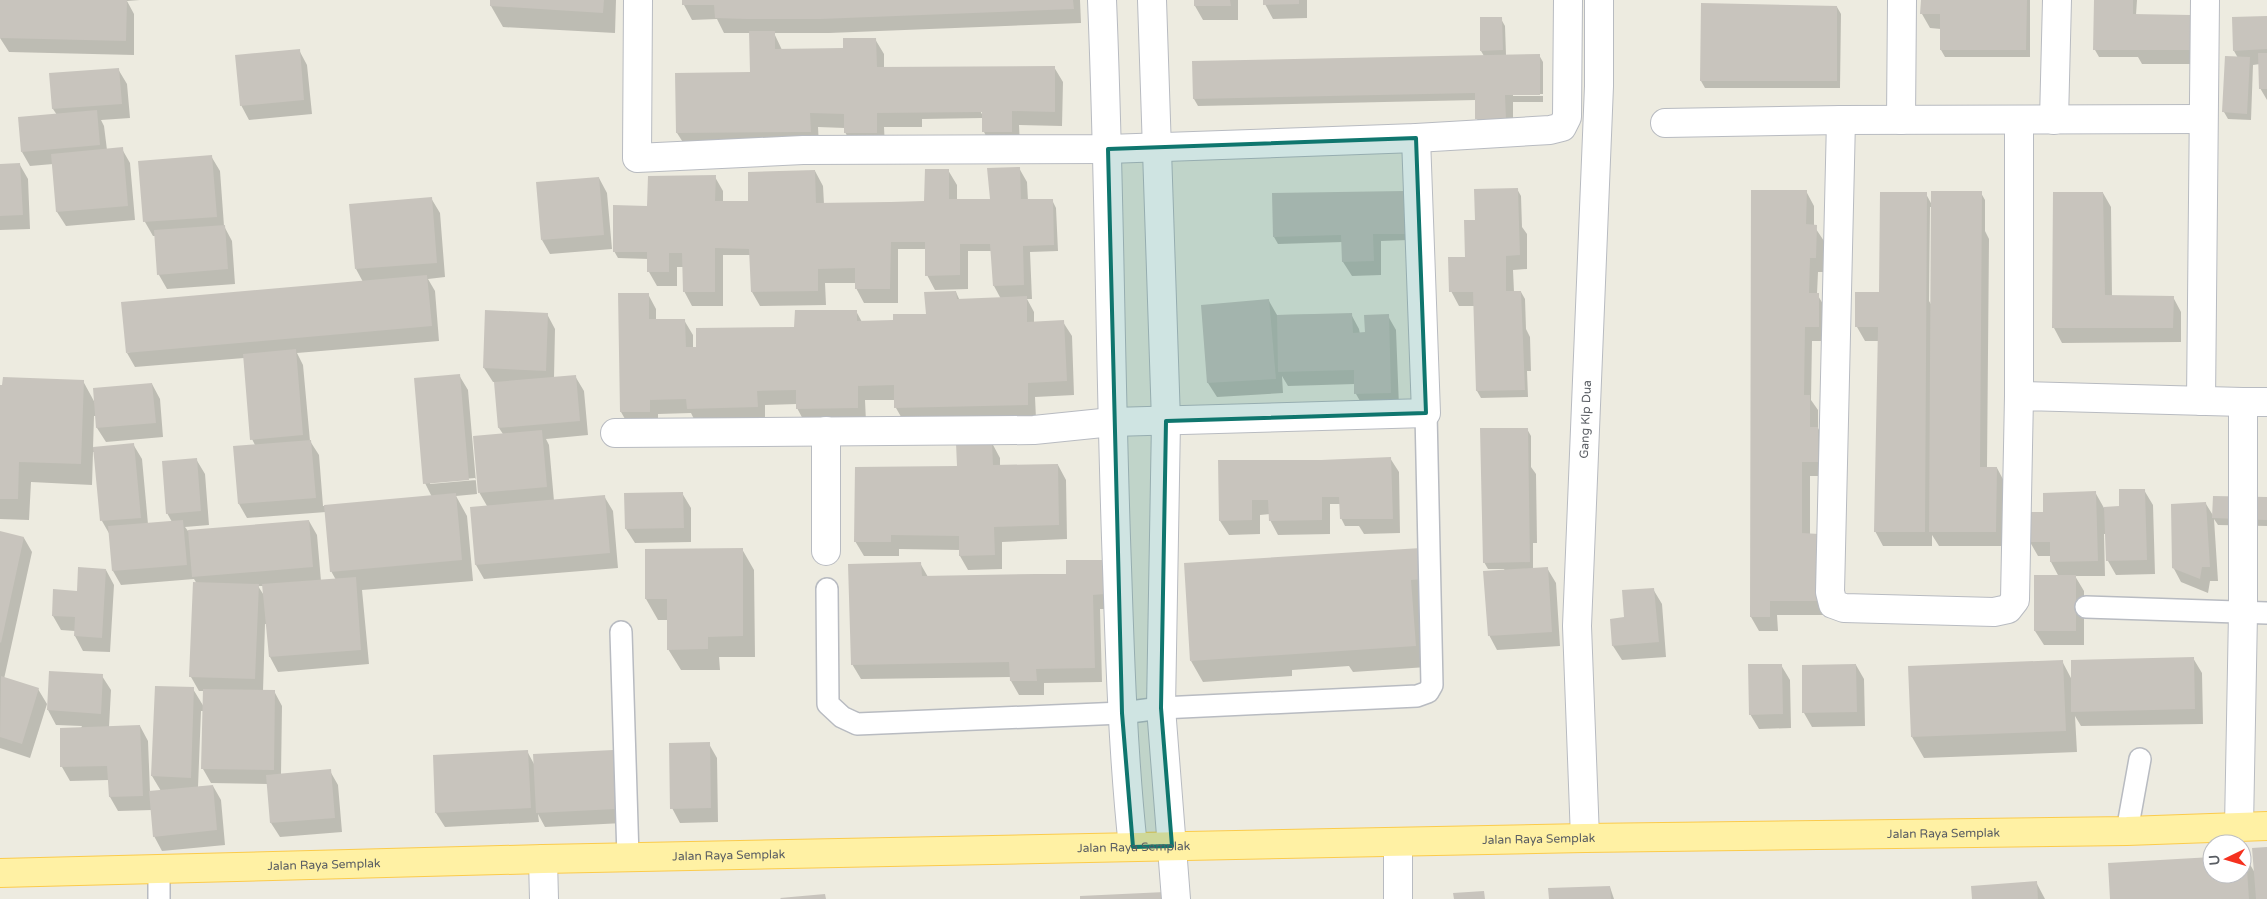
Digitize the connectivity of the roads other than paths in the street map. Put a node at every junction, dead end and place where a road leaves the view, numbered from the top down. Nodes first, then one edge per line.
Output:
1 (638, 0) edge
2 (1102, 0) edge
3 (1152, 0) edge
4 (1568, 0) edge
5 (1599, 0) edge
6 (1902, 0) edge
7 (2056, 0) edge
8 (2204, 0) edge
9 (2203, 119) junction
10 (1841, 120) junction
11 (1901, 120) junction
12 (2019, 120) junction
13 (2054, 120) junction
14 (1665, 123) dead end
15 (1416, 138) junction
16 (1157, 147) junction
17 (1108, 149) junction
18 (2019, 396) junction
19 (2201, 401) junction
20 (2255, 402) edge
21 (1426, 413) junction
22 (1166, 420) junction
23 (1112, 422) junction
24 (826, 431) junction
25 (615, 433) dead end
26 (826, 551) dead end
27 (827, 589) dead end
28 (2086, 607) dead end
29 (2255, 613) edge
30 (621, 632) dead end
31 (1161, 708) junction
32 (1122, 713) junction
33 (2140, 758) dead end
34 (2129, 825) junction
35 (2267, 826) edge
36 (2239, 827) junction
37 (1585, 838) junction
38 (1398, 842) junction
39 (1172, 846) junction
40 (1133, 847) junction
41 (628, 857) junction
42 (543, 859) junction
43 (159, 870) junction
44 (0, 873) edge
45 (159, 899) edge
46 (544, 899) edge
47 (1176, 899) edge
48 (1398, 899) edge

1 - 17 street
2 - 17 street
3 - 16 street
4 - 15 street
5 - 37 street, Gang Klp Dua
6 - 11 street
7 - 13 street
8 - 9 street
9 - 13 street
9 - 19 street
10 - 11 street
10 - 14 street
10 - 18 street
11 - 12 street
12 - 13 street
12 - 18 street
15 - 16 street
15 - 21 street
16 - 17 street
16 - 22 street
17 - 23 street
18 - 19 street
19 - 20 street
20 - 29 street
21 - 22 street
21 - 31 lane
22 - 23 street
22 - 31 street
23 - 24 street
23 - 32 street
24 - 25 street
24 - 26 street
27 - 32 lane
28 - 29 lane
29 - 36 street
30 - 41 lane
31 - 32 lane
31 - 39 street
32 - 40 street
33 - 34 lane
34 - 36 main road, Jalan Raya Semplak
34 - 37 main road, Jalan Raya Semplak
35 - 36 main road, Jalan Raya Semplak
37 - 38 main road, Jalan Raya Semplak
38 - 39 main road, Jalan Raya Semplak
38 - 48 street
39 - 40 main road, Jalan Raya Semplak
39 - 47 street
40 - 41 main road, Jalan Raya Semplak
41 - 42 main road, Jalan Raya Semplak
42 - 43 main road, Jalan Raya Semplak
42 - 46 street
43 - 44 main road, Jalan Raya Semplak
43 - 45 lane

